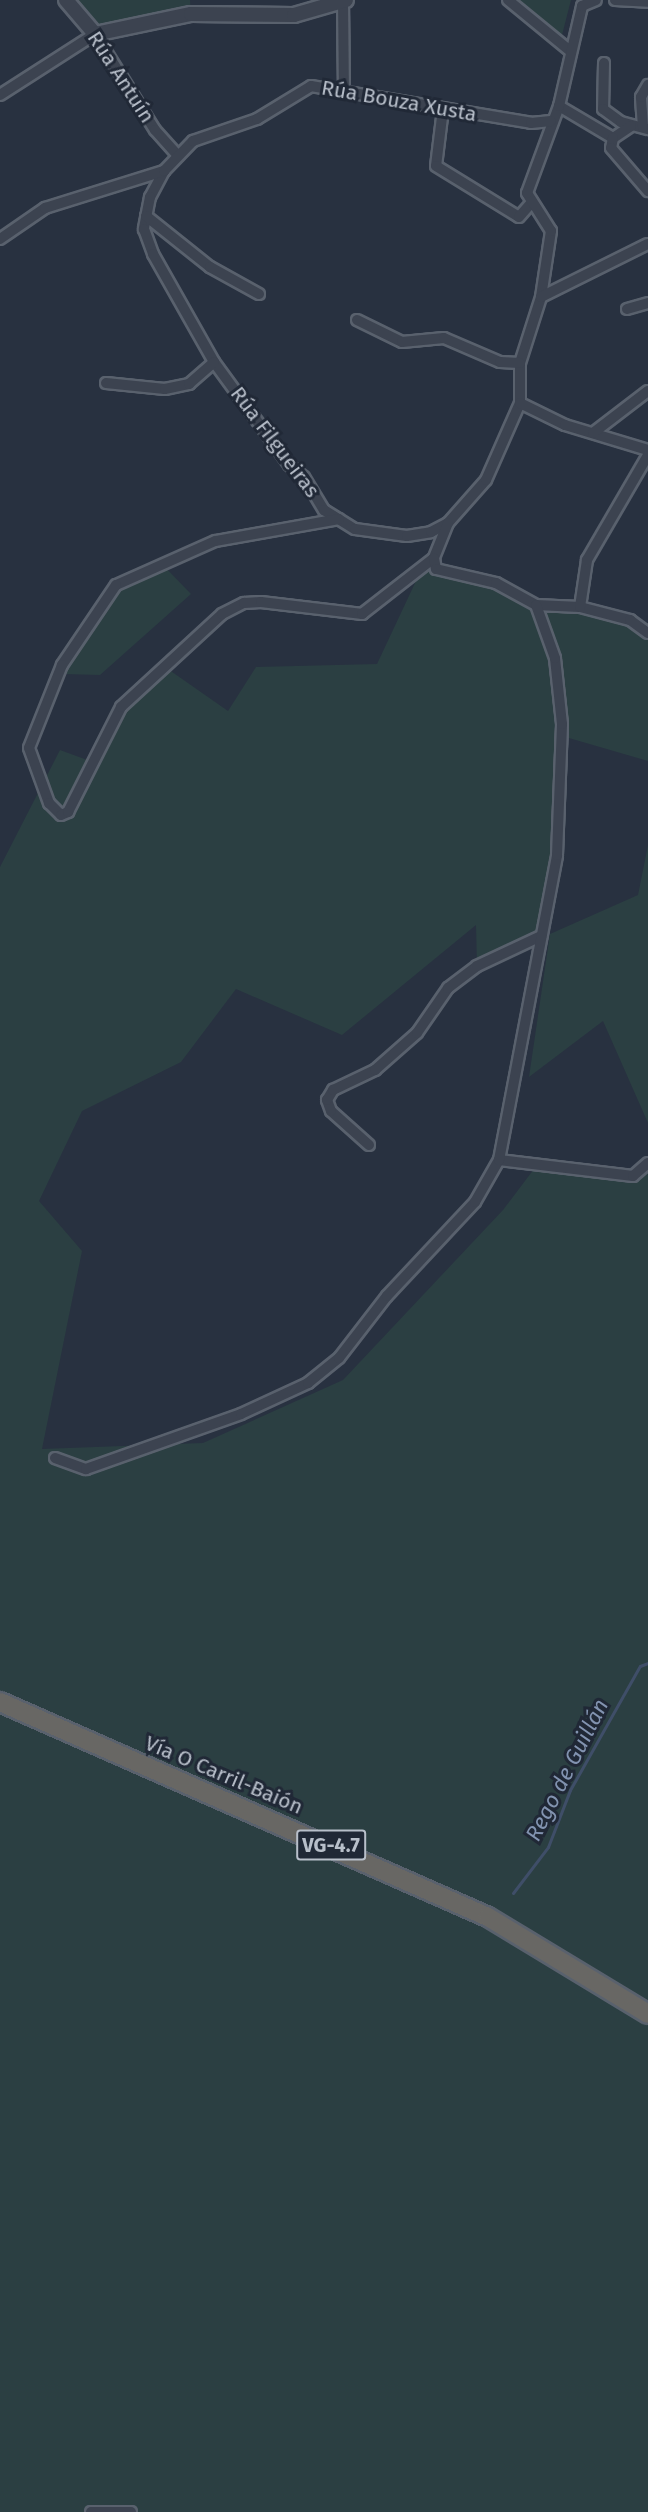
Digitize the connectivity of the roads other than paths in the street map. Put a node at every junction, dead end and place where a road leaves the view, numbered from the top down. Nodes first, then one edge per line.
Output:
1 (66, 0) edge
2 (344, 0) edge
3 (508, 0) edge
4 (596, 0) edge
5 (615, 0) edge
6 (648, 2) edge
7 (95, 34) junction
8 (568, 50) junction
9 (604, 63) dead end
10 (648, 85) edge
11 (344, 89) junction
12 (0, 95) edge
13 (559, 106) junction
14 (443, 109) junction
15 (551, 121) junction
16 (641, 127) edge
17 (613, 138) junction
18 (176, 153) junction
19 (164, 171) junction
20 (648, 191) edge
21 (532, 202) junction
22 (146, 216) junction
23 (0, 239) edge
24 (648, 244) edge
25 (259, 294) dead end
26 (541, 297) junction
27 (648, 303) edge
28 (627, 309) dead end
29 (357, 320) dead end
30 (214, 362) junction
31 (520, 363) junction
32 (106, 383) dead end
33 (648, 391) edge
34 (520, 403) junction
35 (593, 433) junction
36 (648, 450) edge
37 (648, 455) edge
38 (339, 519) junction
39 (448, 523) junction
40 (434, 558) junction
41 (536, 605) junction
42 (580, 607) junction
43 (648, 633) edge
44 (541, 936) junction
45 (369, 1144) dead end
46 (499, 1160) junction
47 (648, 1164) edge
48 (55, 1458) dead end
49 (0, 1702) edge
50 (648, 2014) edge
51 (91, 2512) edge
52 (131, 2512) edge

1 - 7 street, Rúa Antuín
2 - 7 street
2 - 11 street
3 - 8 street
4 - 8 street
5 - 6 street
7 - 12 street
7 - 18 street, Rúa Antuín
8 - 13 street
9 - 16 street
10 - 16 street
11 - 14 street, Rúa Bouza Xusta
11 - 18 street, Rúa Bouza Xusta
13 - 15 street
13 - 17 street
14 - 15 street, Rúa Bouza Xusta
14 - 21 street
15 - 21 street
16 - 17 street
17 - 20 street
18 - 19 street
19 - 22 street
19 - 23 street
21 - 26 street
22 - 25 street
22 - 30 street, Rúa Filgueiras
24 - 26 street
26 - 31 street
27 - 28 street
29 - 31 street
30 - 32 street, Rúa Filgueiras
30 - 38 street, Rúa Filgueiras
31 - 34 street
33 - 35 street
34 - 35 street
34 - 39 street
35 - 36 street
37 - 42 street
38 - 39 street, Rúa Filgueiras
38 - 40 street
39 - 40 street
40 - 41 street
41 - 42 street
41 - 44 street
42 - 43 street
44 - 45 street
44 - 46 street
46 - 47 street
46 - 48 street
49 - 50 highway, Vía O Carril-Baión / VG-4.7
51 - 52 street

